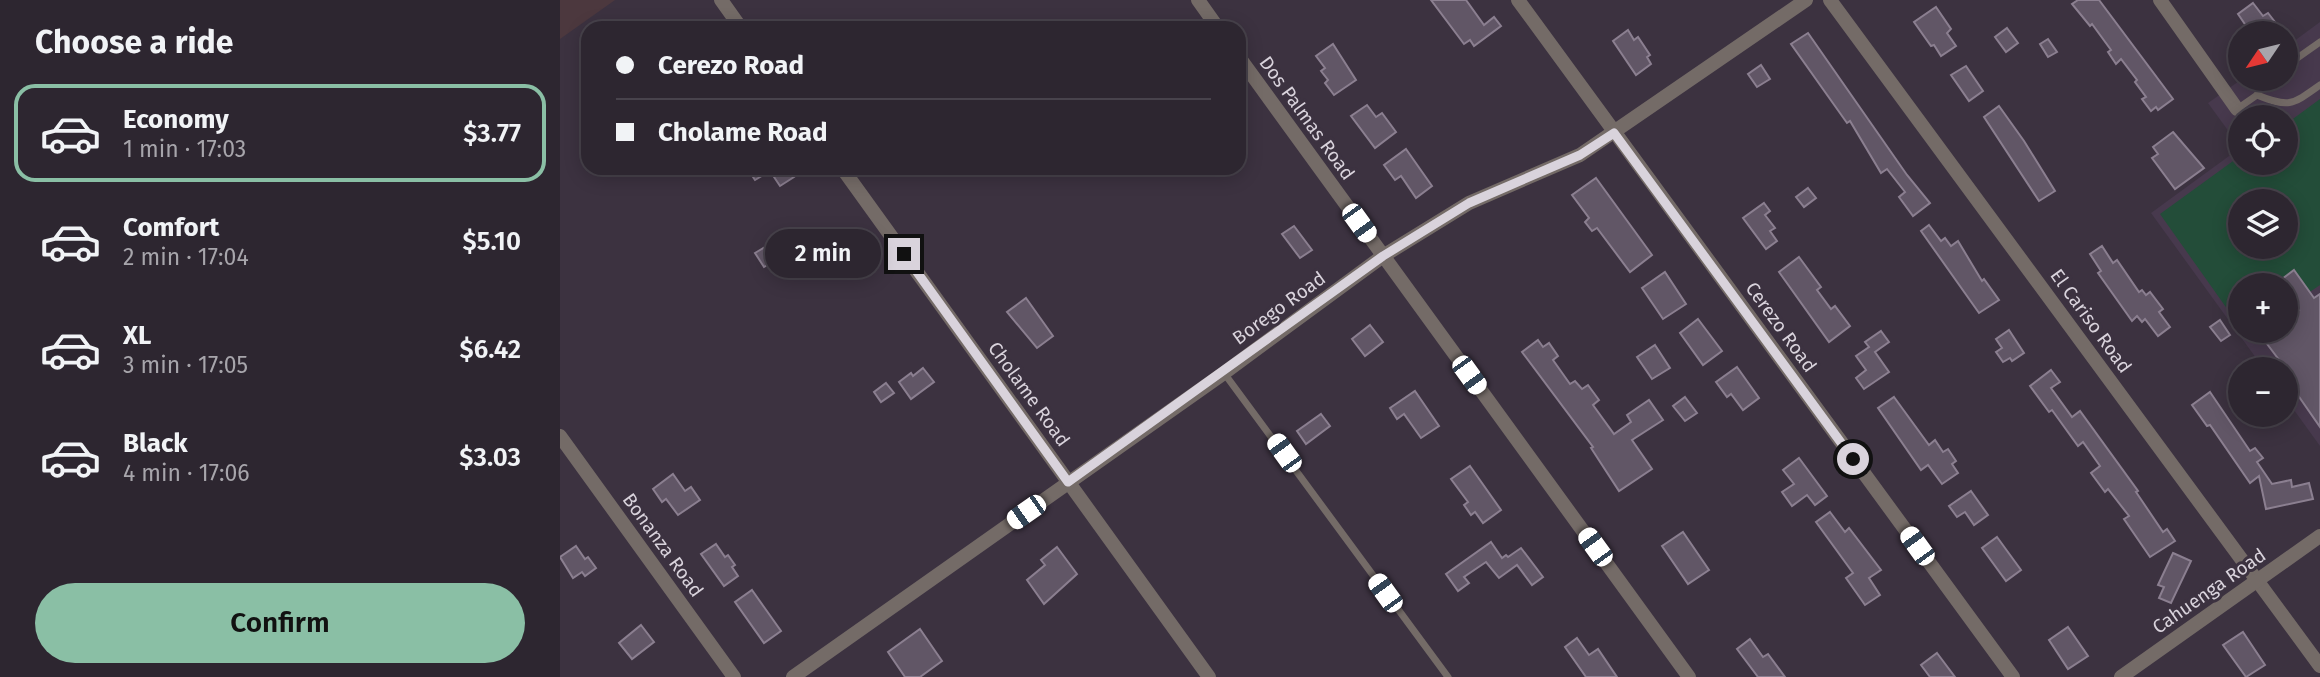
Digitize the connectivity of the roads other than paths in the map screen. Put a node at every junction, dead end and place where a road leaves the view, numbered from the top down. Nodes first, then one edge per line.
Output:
1 (721, 0) edge
2 (1198, 0) edge
3 (1518, 0) edge
4 (1805, 0) edge
5 (1830, 0) edge
6 (2160, 0) edge
7 (736, 21) edge
8 (1213, 21) edge
9 (2320, 42) edge
10 (2298, 58) edge
11 (1246, 67) edge
12 (2320, 85) edge
13 (2260, 91) edge
14 (2257, 95) junction
15 (2234, 105) edge
16 (2243, 105) edge
17 (1614, 133) junction
18 (847, 175) edge
19 (1383, 256) junction
20 (1224, 373) junction
21 (560, 436) edge
22 (1068, 482) junction
23 (2320, 536) edge
24 (2258, 579) junction
25 (2320, 666) edge
26 (734, 677) edge
27 (793, 677) edge
28 (1209, 677) edge
29 (1448, 677) edge
30 (1689, 677) edge
31 (2013, 677) edge
32 (2121, 677) edge

1 - 7 street
2 - 8 street
3 - 17 street, Cerezo Road
4 - 17 street, Borego Road
5 - 24 street, El Cariso Road
6 - 15 street
9 - 10 lane
11 - 19 street, Dos Palmas Road
12 - 14 lane
13 - 14 lane
14 - 16 lane
17 - 19 street, Borego Road
17 - 31 street, Cerezo Road
18 - 22 street, Cholame Road
19 - 20 street, Borego Road
19 - 30 street, Dos Palmas Road
20 - 22 street, Borego Road
20 - 29 lane
21 - 26 street, Bonanza Road
22 - 27 street, Borego Road
22 - 28 street, Cholame Road
23 - 24 street, Cahuenga Road
24 - 25 street, El Cariso Road
24 - 32 street, Cahuenga Road

